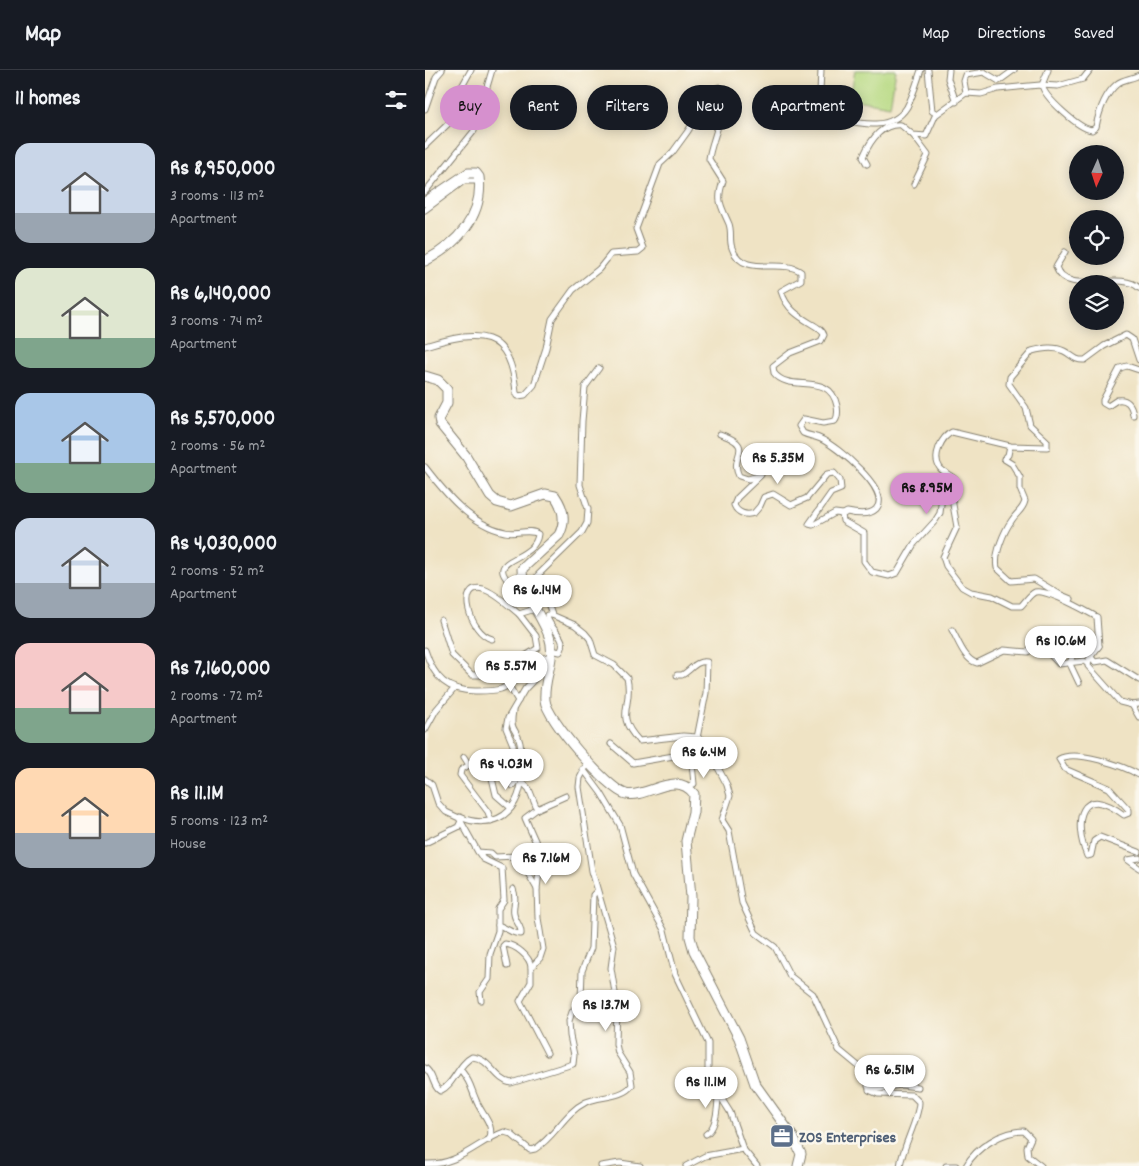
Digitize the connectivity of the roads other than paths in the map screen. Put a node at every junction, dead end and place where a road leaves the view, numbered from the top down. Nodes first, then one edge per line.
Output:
1 (442, 70) edge
2 (471, 70) edge
3 (493, 70) edge
4 (821, 70) edge
5 (921, 70) edge
6 (928, 70) edge
7 (949, 70) edge
8 (1014, 70) edge
9 (1048, 70) edge
10 (1090, 70) edge
11 (1139, 74) edge
12 (1042, 84) junction
13 (967, 93) junction
14 (956, 102) junction
15 (425, 109) edge
16 (936, 114) junction
17 (913, 135) junction
18 (425, 146) edge
19 (867, 164) dead end
20 (479, 180) junction
21 (913, 184) dead end
22 (425, 192) edge
23 (425, 202) edge
24 (425, 210) edge
25 (1065, 252) dead end
26 (425, 261) edge
27 (1139, 288) edge
28 (425, 346) edge
29 (1139, 360) edge
30 (599, 368) dead end
31 (1139, 370) edge
32 (425, 376) edge
33 (1133, 415) dead end
34 (720, 434) dead end
35 (1010, 446) junction
36 (425, 468) edge
37 (945, 472) junction
38 (843, 514) junction
39 (531, 599) junction
40 (1074, 603) junction
41 (535, 609) junction
42 (519, 614) junction
43 (552, 615) junction
44 (441, 620) dead end
45 (952, 630) dead end
46 (492, 639) dead end
47 (1044, 639) junction
48 (1071, 640) junction
49 (1099, 646) junction
50 (426, 654) edge
51 (1090, 656) junction
52 (551, 657) junction
53 (523, 664) junction
54 (1070, 664) junction
55 (1088, 664) junction
56 (677, 675) dead end
57 (1139, 680) edge
58 (1079, 683) dead end
59 (508, 684) junction
60 (454, 689) junction
61 (518, 701) junction
62 (1139, 704) edge
63 (1132, 705) junction
64 (513, 708) junction
65 (1139, 717) edge
66 (425, 730) edge
67 (697, 737) junction
68 (611, 744) dead end
69 (503, 751) dead end
70 (691, 753) junction
71 (465, 757) dead end
72 (585, 766) junction
73 (1139, 775) edge
74 (491, 778) dead end
75 (425, 779) edge
76 (521, 781) junction
77 (687, 787) junction
78 (566, 796) dead end
79 (511, 808) junction
80 (537, 809) junction
81 (457, 816) junction
82 (491, 821) junction
83 (461, 822) junction
84 (425, 843) edge
85 (1139, 852) edge
86 (479, 853) junction
87 (1139, 858) edge
88 (1139, 868) edge
89 (513, 889) dead end
90 (537, 889) junction
91 (597, 891) junction
92 (498, 925) junction
93 (507, 966) dead end
94 (531, 968) junction
95 (481, 1000) dead end
96 (547, 1053) dead end
97 (425, 1068) edge
98 (460, 1070) junction
99 (868, 1086) junction
100 (918, 1087) dead end
101 (719, 1092) junction
102 (706, 1134) dead end
103 (489, 1140) junction
104 (743, 1149) junction
105 (425, 1164) edge
106 (601, 1166) edge
107 (640, 1166) edge
108 (686, 1166) edge
109 (757, 1166) edge
110 (798, 1166) edge
111 (900, 1166) edge
112 (946, 1166) edge
113 (955, 1166) edge
114 (966, 1166) edge
115 (1041, 1166) edge

1 - 15 street
2 - 18 street
3 - 22 street
4 - 5 street
6 - 16 street
7 - 14 street
8 - 13 street
9 - 12 street
10 - 12 street
11 - 12 street
12 - 13 street
13 - 14 street
14 - 16 street
16 - 17 street
17 - 19 street
17 - 21 street
20 - 23 main road
20 - 24 street
20 - 26 main road
25 - 27 street
28 - 38 street
29 - 35 street
30 - 43 street
31 - 33 street
32 - 39 main road
34 - 38 street
35 - 37 street
35 - 40 street
36 - 39 street
37 - 38 street
37 - 40 street
39 - 41 main road
40 - 49 street
41 - 42 street
41 - 52 main road
42 - 46 street
42 - 53 street
43 - 52 street
43 - 67 street
44 - 53 street
45 - 47 street
47 - 48 street
47 - 54 street
48 - 49 street
48 - 54 street
49 - 51 street
50 - 60 street
51 - 55 street
51 - 57 street
52 - 53 street
52 - 59 street
52 - 61 street
52 - 72 main road
54 - 55 street
54 - 58 street
55 - 63 street
56 - 67 street
59 - 60 street
59 - 61 street
60 - 66 street
61 - 64 street
62 - 63 street
63 - 65 street
64 - 69 street
64 - 76 street
67 - 70 street
67 - 99 street
68 - 70 street
70 - 77 street
71 - 82 street
72 - 77 main road
72 - 91 street
72 - 101 street
73 - 85 street
74 - 79 street
75 - 81 street
76 - 79 street
76 - 80 street
77 - 110 main road
78 - 80 street
79 - 82 street
80 - 90 street
81 - 82 street
81 - 83 street
83 - 84 street
83 - 86 street
86 - 90 street
86 - 92 street
87 - 88 street
89 - 92 street
90 - 94 street
91 - 98 street
91 - 103 street
92 - 95 street
93 - 94 street
94 - 96 street
97 - 98 street
98 - 103 street
99 - 100 street
99 - 111 street
101 - 102 street
101 - 104 street
103 - 105 street
104 - 108 street
104 - 109 street
106 - 107 street
112 - 113 street
114 - 115 street

